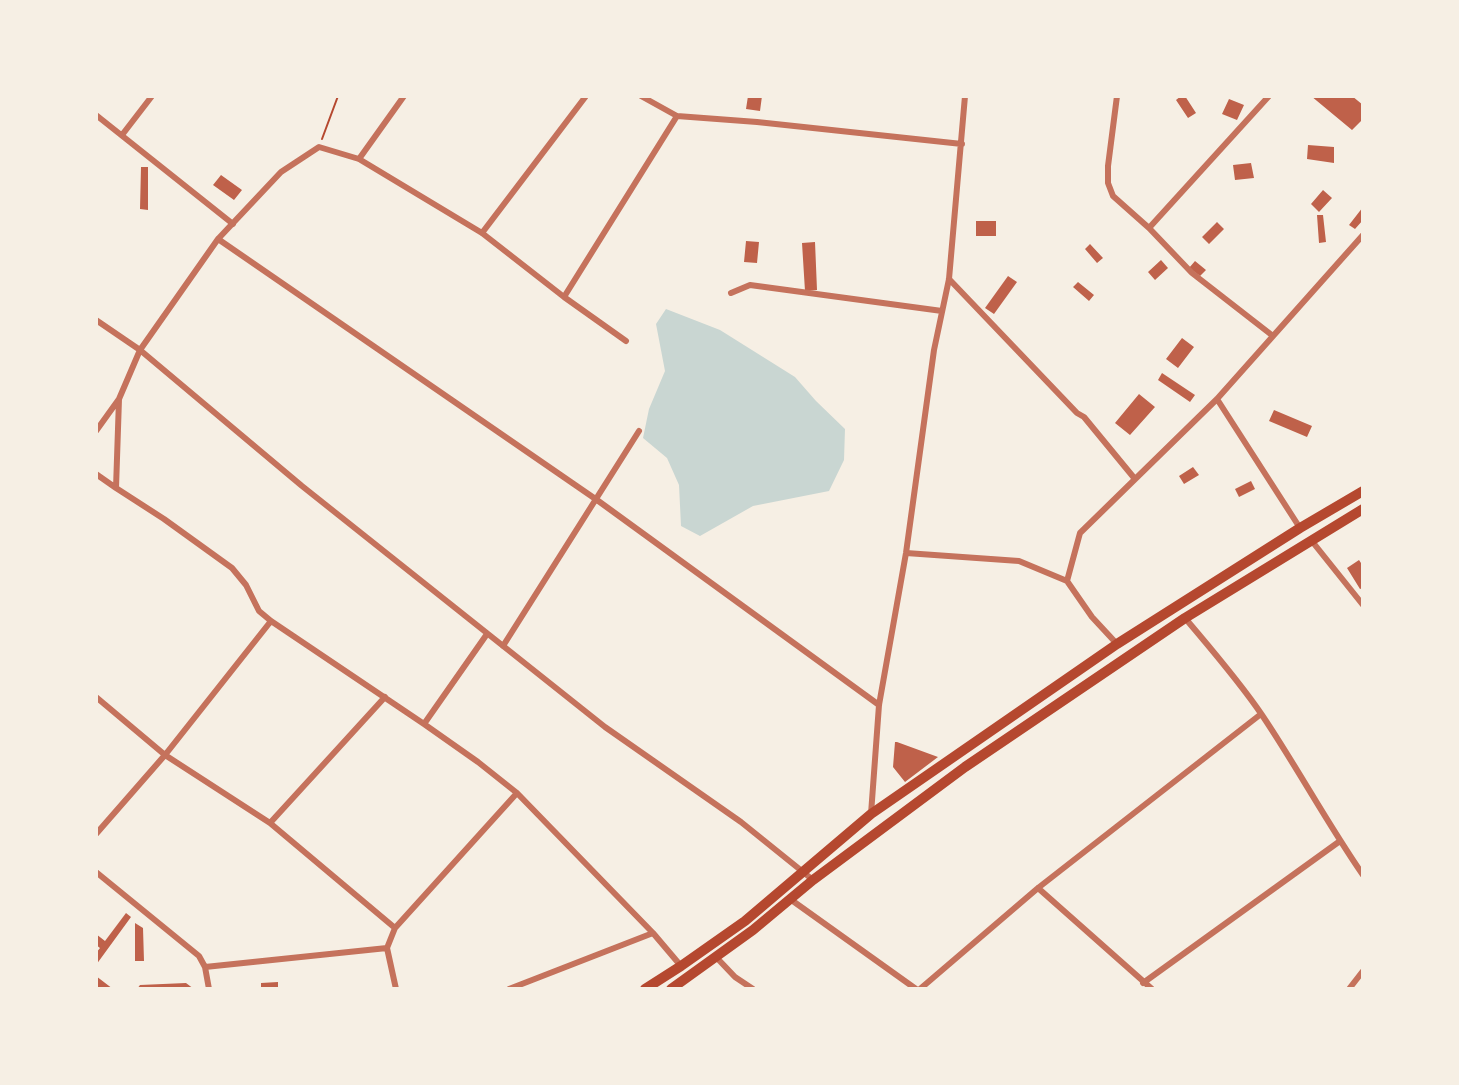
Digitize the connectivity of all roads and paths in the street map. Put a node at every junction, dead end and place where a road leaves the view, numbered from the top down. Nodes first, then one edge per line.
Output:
1 (152, 96) edge
2 (339, 96) edge
3 (404, 96) edge
4 (586, 96) edge
5 (641, 96) edge
6 (965, 96) edge
7 (1117, 96) edge
8 (1269, 96) edge
9 (96, 115) edge
10 (677, 116) junction
11 (122, 135) junction
12 (962, 144) junction
13 (318, 147) junction
14 (359, 159) junction
15 (233, 224) junction
16 (1149, 228) junction
17 (482, 233) junction
18 (1363, 235) edge
19 (218, 239) junction
20 (949, 279) junction
21 (731, 293) dead end
22 (564, 297) junction
23 (942, 311) junction
24 (96, 320) edge
25 (1273, 336) junction
26 (626, 341) dead end
27 (140, 350) junction
28 (119, 399) junction
29 (1217, 399) junction
30 (96, 431) edge
31 (639, 431) dead end
32 (96, 474) edge
33 (1135, 479) junction
34 (116, 488) junction
35 (1363, 491) edge
36 (597, 500) junction
37 (1363, 509) edge
38 (1300, 528) junction
39 (1311, 539) junction
40 (906, 553) junction
41 (1068, 581) junction
42 (1363, 605) edge
43 (1185, 618) junction
44 (270, 621) junction
45 (487, 634) junction
46 (1117, 644) junction
47 (503, 646) junction
48 (96, 697) edge
49 (385, 698) junction
50 (879, 705) junction
51 (1262, 714) junction
52 (424, 724) junction
53 (165, 755) junction
54 (517, 793) junction
55 (871, 814) junction
56 (270, 823) junction
57 (96, 834) edge
58 (1340, 841) junction
59 (804, 871) junction
60 (96, 872) edge
61 (1363, 875) edge
62 (813, 880) junction
63 (1038, 888) junction
64 (790, 899) junction
65 (395, 928) junction
66 (653, 933) junction
67 (387, 948) junction
68 (716, 957) junction
69 (681, 966) junction
70 (205, 967) junction
71 (1363, 970) edge
72 (1143, 983) junction
73 (209, 989) edge
74 (396, 989) edge
75 (509, 989) edge
76 (645, 989) edge
77 (671, 989) edge
78 (753, 989) edge
79 (918, 989) edge
80 (1152, 989) edge
81 (1349, 989) edge

1 - 11 street
2 - 13 path
3 - 14 street
4 - 17 street
5 - 10 street
6 - 12 street
7 - 16 street
8 - 16 street
9 - 11 street
10 - 12 street
10 - 22 street
11 - 15 street
12 - 20 street
13 - 14 street
13 - 15 street
14 - 17 street
15 - 19 street
16 - 25 street
17 - 22 street
18 - 25 street
19 - 27 street
19 - 36 street
20 - 23 street
20 - 33 street
21 - 23 street
22 - 26 street
23 - 40 street
24 - 27 street
25 - 29 street
27 - 28 street
27 - 45 street
28 - 30 street
28 - 34 street
29 - 33 street
29 - 38 street
31 - 36 street
32 - 34 street
33 - 41 street
34 - 44 street
35 - 38 main road
36 - 47 street
36 - 50 street
37 - 39 main road
38 - 46 main road
39 - 42 street
39 - 43 main road
40 - 41 street
40 - 50 street
41 - 46 street
43 - 51 street
43 - 62 main road
44 - 49 street
44 - 53 street
45 - 47 street
45 - 52 street
46 - 55 main road
47 - 59 street
48 - 53 street
49 - 52 street
49 - 56 street
50 - 55 street
51 - 58 street
51 - 63 street
52 - 54 street
53 - 56 street
53 - 57 street
54 - 65 street
54 - 66 street
55 - 59 main road
56 - 65 street
58 - 61 street
58 - 72 street
59 - 62 street
59 - 69 main road
60 - 70 street
62 - 64 main road
63 - 72 street
63 - 79 street
64 - 68 main road
64 - 79 street
65 - 67 street
66 - 69 street
66 - 75 street
67 - 70 street
67 - 74 street
68 - 77 main road
68 - 78 street
69 - 76 main road
70 - 73 street
71 - 81 street
72 - 80 street

